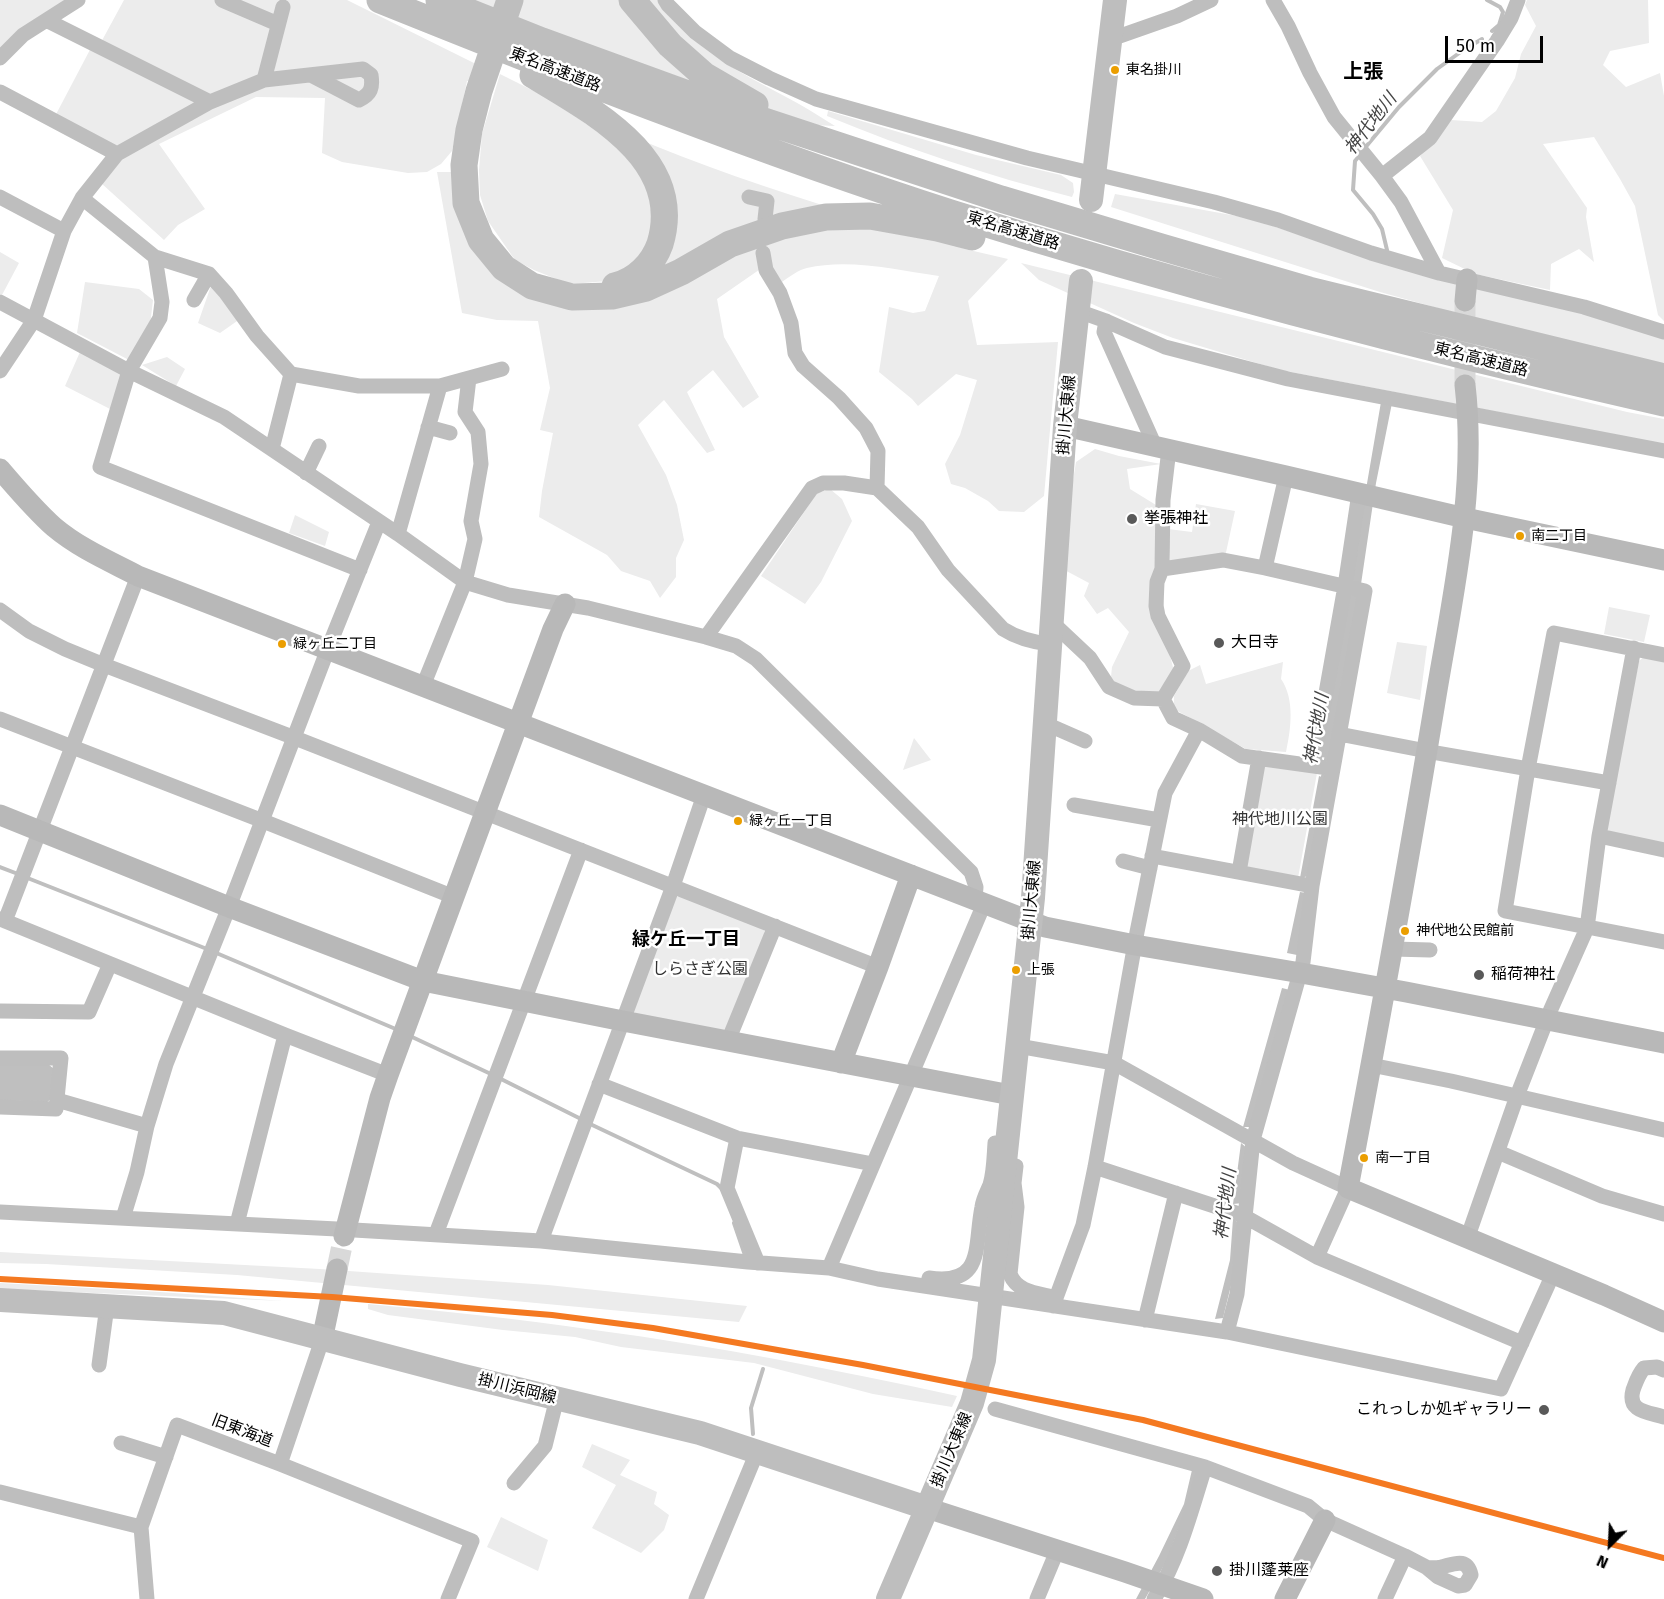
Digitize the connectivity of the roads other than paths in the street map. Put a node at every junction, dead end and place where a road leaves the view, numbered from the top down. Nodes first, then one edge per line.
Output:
1 (78, 0) edge
2 (222, 0) edge
3 (380, 0) edge
4 (439, 0) edge
5 (510, 0) edge
6 (520, 0) edge
7 (632, 0) edge
8 (665, 0) edge
9 (1115, 0) edge
10 (1210, 0) edge
11 (1273, 0) edge
12 (1518, 0) edge
13 (283, 7) dead end
14 (48, 21) junction
15 (278, 24) junction
16 (456, 31) junction
17 (1111, 35) junction
18 (0, 58) edge
19 (312, 75) dead end
20 (264, 80) junction
21 (0, 92) edge
22 (484, 93) junction
23 (210, 102) junction
24 (860, 153) junction
25 (117, 154) junction
26 (1094, 174) junction
27 (1382, 176) junction
28 (749, 196) dead end
29 (0, 197) edge
30 (82, 198) junction
31 (1091, 200) dead end
32 (765, 219) dead end
33 (64, 231) junction
34 (763, 253) dead end
35 (155, 257) junction
36 (1439, 273) junction
37 (208, 274) junction
38 (1467, 279) junction
39 (1081, 281) dead end
40 (194, 300) dead end
41 (1465, 301) tunnel mouth
42 (0, 302) edge
43 (1078, 311) junction
44 (34, 320) junction
45 (1106, 321) junction
46 (1329, 322) junction
47 (1664, 332) edge
48 (496, 367) dead end
49 (0, 371) edge
50 (129, 371) junction
51 (291, 374) junction
52 (1664, 377) edge
53 (469, 378) junction
54 (1465, 385) tunnel mouth
55 (440, 386) junction
56 (1664, 403) edge
57 (1468, 414) junction
58 (1065, 426) junction
59 (428, 427) junction
60 (450, 433) dead end
61 (319, 446) dead end
62 (1162, 448) junction
63 (272, 449) junction
64 (1664, 451) edge
65 (0, 469) edge
66 (306, 472) junction
67 (1286, 476) junction
68 (878, 488) junction
69 (1359, 493) junction
70 (1465, 518) junction
71 (379, 522) junction
72 (398, 534) junction
73 (1664, 560) edge
74 (1265, 568) junction
75 (1162, 569) junction
76 (360, 570) junction
77 (138, 576) junction
78 (465, 582) junction
79 (1345, 586) junction
80 (565, 604) junction
81 (0, 610) edge
82 (1050, 635) junction
83 (706, 637) junction
84 (1634, 648) junction
85 (328, 650) junction
86 (1664, 655) edge
87 (104, 665) junction
88 (423, 686) junction
89 (1163, 699) junction
90 (0, 719) edge
91 (1044, 723) junction
92 (518, 724) junction
93 (1199, 730) junction
94 (1339, 734) junction
95 (295, 738) junction
96 (1085, 741) dead end
97 (72, 747) junction
98 (1427, 751) junction
99 (1259, 758) junction
100 (1323, 767) junction
101 (1528, 769) junction
102 (1609, 783) junction
103 (704, 795) junction
104 (1074, 805) dead end
105 (485, 812) junction
106 (0, 815) edge
107 (1159, 820) junction
108 (263, 821) junction
109 (40, 831) junction
110 (1599, 836) junction
111 (581, 850) junction
112 (1664, 850) edge
113 (1123, 861) dead end
114 (1151, 862) junction
115 (1239, 872) junction
116 (911, 875) junction
117 (1307, 885) junction
118 (673, 886) junction
119 (454, 897) junction
120 (979, 902) junction
121 (229, 907) junction
122 (3, 920) edge
123 (1030, 922) junction
124 (775, 926) junction
125 (1587, 928) junction
126 (1664, 942) edge
127 (1135, 945) junction
128 (1393, 949) junction
129 (1430, 950) dead end
130 (110, 964) junction
131 (878, 967) junction
132 (1301, 973) junction
133 (423, 981) junction
134 (1385, 988) junction
135 (193, 997) junction
136 (523, 1002) junction
137 (0, 1011) edge
138 (1546, 1020) junction
139 (622, 1021) junction
140 (285, 1035) junction
141 (728, 1041) junction
142 (1664, 1043) edge
143 (1018, 1046) junction
144 (0, 1058) edge
145 (841, 1063) junction
146 (1114, 1063) junction
147 (1371, 1065) junction
148 (388, 1074) junction
149 (912, 1077) junction
150 (599, 1084) junction
151 (1011, 1095) junction
152 (1517, 1096) junction
153 (57, 1100) junction
154 (0, 1107) edge
155 (147, 1126) junction
156 (1664, 1130) edge
157 (1248, 1137) junction
158 (737, 1138) junction
159 (1498, 1152) junction
160 (873, 1164) junction
161 (1095, 1167) junction
162 (1348, 1188) junction
163 (1176, 1193) junction
164 (0, 1212) edge
165 (1239, 1214) junction
166 (1664, 1214) edge
167 (123, 1218) junction
168 (237, 1224) junction
169 (345, 1233) junction
170 (436, 1234) junction
171 (1467, 1239) junction
172 (541, 1241) junction
173 (1317, 1257) junction
174 (758, 1263) junction
175 (829, 1268) junction
176 (337, 1269) tunnel mouth
177 (1553, 1274) junction
178 (878, 1279) junction
179 (0, 1300) edge
180 (1054, 1301) junction
181 (107, 1306) junction
182 (1145, 1320) junction
183 (1664, 1322) edge
184 (1227, 1332) junction
185 (322, 1340) junction
186 (1522, 1343) junction
187 (99, 1365) dead end
188 (1664, 1370) edge
189 (556, 1398) junction
190 (995, 1410) dead end
191 (1664, 1417) edge
192 (121, 1443) dead end
193 (757, 1452) junction
194 (166, 1457) junction
195 (280, 1464) junction
196 (1205, 1467) junction
197 (514, 1483) dead end
198 (0, 1492) edge
199 (927, 1508) junction
200 (1325, 1520) junction
201 (141, 1527) junction
202 (1057, 1551) junction
203 (1405, 1556) junction
204 (1426, 1568) dead end
205 (1158, 1592) edge
206 (147, 1599) edge
207 (448, 1599) edge
208 (696, 1599) edge
209 (888, 1599) edge
210 (1037, 1599) edge
211 (1203, 1599) edge
212 (1285, 1599) edge
213 (1385, 1599) edge

1 - 14 street
2 - 15 street
3 - 16 highway, 東名高速道路
4 - 24 highway, 東名高速道路
5 - 22 highway
6 - 22 highway
7 - 24 highway
8 - 26 street
9 - 17 main road
10 - 17 street
11 - 27 street
12 - 27 street
13 - 15 street
14 - 18 street
14 - 23 street
15 - 20 street
16 - 22 highway
16 - 46 highway, 東名高速道路
17 - 26 main road
19 - 20 street
20 - 23 street
21 - 25 street
22 - 46 highway
23 - 25 street
24 - 52 highway, 東名高速道路
25 - 30 street
26 - 31 main road
26 - 36 street
27 - 36 street
28 - 32 street
29 - 33 street
30 - 33 street
30 - 35 street
33 - 44 street
34 - 68 street
35 - 37 street
35 - 50 street
36 - 38 street
37 - 40 street
37 - 51 street
38 - 41 street
38 - 47 street
39 - 43 main road, 掛川大東線
42 - 44 street
43 - 45 street
43 - 58 main road, 掛川大東線
44 - 49 street
44 - 50 street
45 - 57 street
45 - 62 street
46 - 56 highway, 東名高速道路
48 - 53 street
50 - 63 street
50 - 76 street
51 - 55 street
51 - 63 street
53 - 55 street
53 - 78 street
54 - 57 street
55 - 59 street
57 - 64 street
57 - 70 street
58 - 62 street
58 - 82 main road, 掛川大東線
59 - 60 street
59 - 72 street
61 - 66 street
62 - 67 street
62 - 75 street
63 - 66 street
65 - 77 street
66 - 71 street
67 - 69 street
67 - 74 street
68 - 82 street
68 - 83 street
69 - 70 street
69 - 79 street
70 - 73 street
70 - 98 street
71 - 72 street
71 - 76 street
72 - 78 street
74 - 75 street
74 - 79 street
75 - 89 street
76 - 85 street
77 - 85 street
77 - 87 street
78 - 80 street
78 - 88 street
79 - 94 street
79 - 100 street
80 - 83 street
80 - 92 street
81 - 87 street
82 - 89 street
82 - 91 main road, 掛川大東線
83 - 120 street
84 - 86 street
84 - 101 street
84 - 102 street
85 - 88 street
85 - 95 street
87 - 95 street
87 - 97 street
88 - 92 street
89 - 93 street
90 - 97 street
91 - 96 street
91 - 123 main road, 掛川大東線
92 - 103 street
92 - 105 street
93 - 99 street
93 - 107 street
94 - 98 street
94 - 100 street
95 - 105 street
95 - 108 street
97 - 108 street
97 - 109 street
98 - 101 street
98 - 128 street
99 - 100 street
99 - 115 street
100 - 117 street
101 - 102 street
101 - 125 street
102 - 110 street
103 - 116 street
103 - 118 street
104 - 107 street
105 - 111 street
105 - 119 street
106 - 109 street
107 - 114 street
108 - 119 street
108 - 121 street
109 - 121 street
109 - 122 street
110 - 112 street
110 - 125 street
111 - 118 street
111 - 136 street
113 - 114 street
114 - 115 street
114 - 127 street
115 - 117 street
116 - 120 street
116 - 131 street
117 - 132 street
118 - 124 street
118 - 139 street
119 - 133 street
120 - 123 street
120 - 149 street
121 - 133 street
121 - 135 street
122 - 130 street
123 - 127 street
123 - 143 main road, 掛川大東線
124 - 131 street
124 - 141 street
125 - 126 street
125 - 138 street
127 - 132 street
127 - 146 street
128 - 129 street
128 - 134 street
130 - 135 street
130 - 137 street
131 - 145 street
132 - 134 street
132 - 157 street
133 - 136 street
133 - 148 street
134 - 138 street
134 - 147 street
135 - 140 street
135 - 155 street
136 - 139 street
136 - 170 street
138 - 142 street
138 - 152 street
139 - 141 street
139 - 150 street
140 - 148 street
140 - 168 street
141 - 145 street
143 - 146 street
143 - 151 main road, 掛川大東線
144 - 153 street
145 - 149 street
146 - 157 street
146 - 161 street
147 - 152 street
147 - 162 street
148 - 169 street
149 - 151 street
149 - 160 street
150 - 158 street
150 - 172 street
151 - 178 street
151 - 180 street
151 - 199 main road, 掛川大東線
152 - 156 street
152 - 159 street
153 - 154 street
153 - 155 street
155 - 167 street
157 - 162 street
157 - 165 street
158 - 160 street
158 - 174 street
159 - 166 street
159 - 171 street
160 - 175 street
161 - 163 street
161 - 180 street
162 - 171 street
162 - 173 street
163 - 165 street
163 - 182 street
164 - 167 street
165 - 173 street
165 - 184 street
167 - 168 street
168 - 169 street
169 - 170 street
170 - 172 street
171 - 177 street
172 - 174 street
173 - 186 street
174 - 175 street
175 - 178 street
176 - 185 street
177 - 183 street
177 - 186 street
178 - 180 street
179 - 181 main road, 掛川浜岡線
180 - 182 street
181 - 185 main road, 掛川浜岡線
181 - 187 street
182 - 184 street
184 - 186 street
185 - 189 main road, 掛川浜岡線
185 - 195 street
188 - 191 street
189 - 193 main road, 掛川浜岡線
189 - 197 street
190 - 196 street
192 - 194 street
193 - 199 main road, 掛川浜岡線
193 - 208 street
194 - 195 street, 旧東海道
194 - 201 street, 旧東海道
195 - 207 street, 旧東海道
196 - 200 street
196 - 205 street
198 - 201 street
199 - 202 street
199 - 209 main road
200 - 203 street
200 - 212 street
201 - 206 street
202 - 205 street
202 - 210 street
203 - 204 street
203 - 213 street
205 - 211 street

